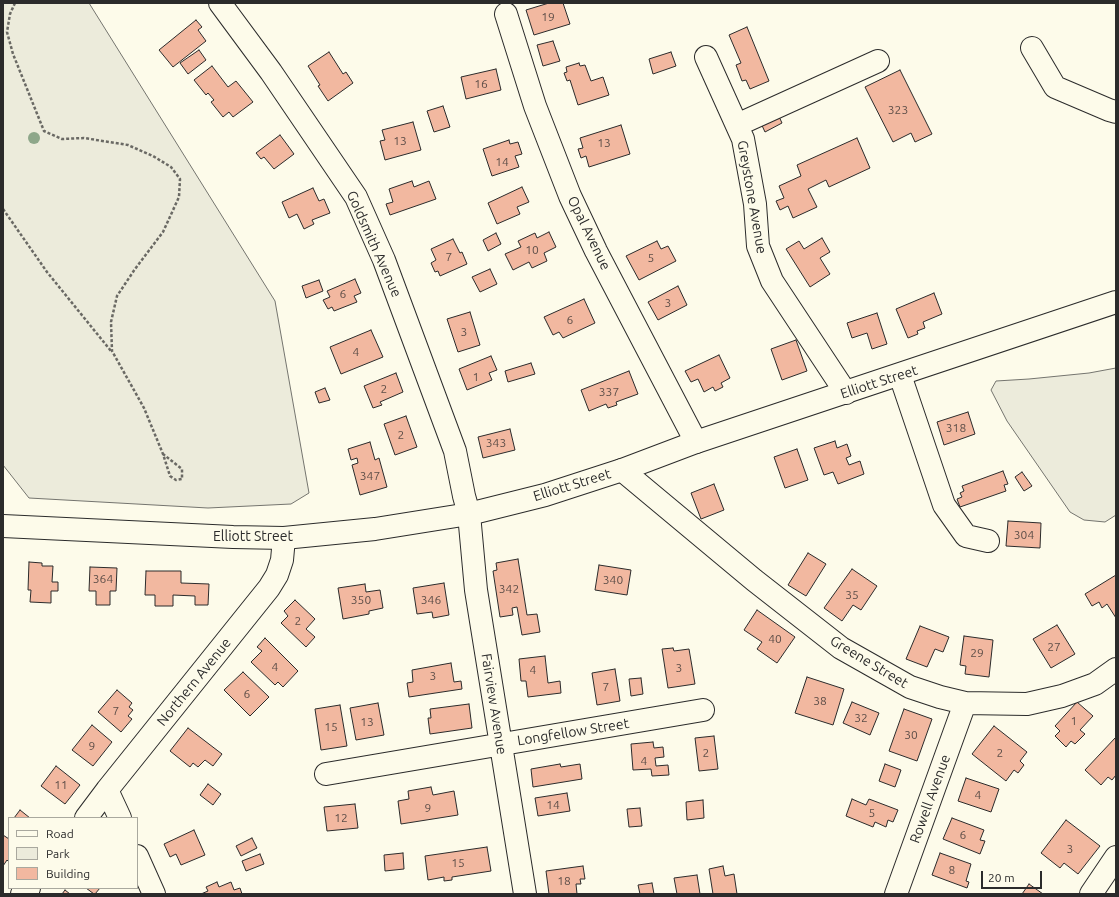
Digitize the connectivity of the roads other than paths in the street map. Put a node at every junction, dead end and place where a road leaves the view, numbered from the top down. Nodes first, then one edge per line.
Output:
1 (220, 3) edge
2 (506, 14) dead end
3 (1032, 48) dead end
4 (706, 57) dead end
5 (878, 61) dead end
6 (1116, 112) edge
7 (737, 125) junction
8 (1116, 302) edge
9 (900, 375) junction
10 (846, 393) junction
11 (696, 442) junction
12 (622, 470) junction
13 (469, 514) junction
14 (3, 526) edge
15 (284, 538) junction
16 (988, 541) dead end
17 (1113, 676) edge
18 (965, 703) junction
19 (703, 710) dead end
20 (501, 744) junction
21 (326, 774) dead end
22 (107, 790) junction
23 (87, 817) edge
24 (120, 817) edge
25 (1116, 857) edge
26 (138, 858) edge
27 (154, 894) edge
28 (525, 894) edge
29 (896, 894) edge
30 (1091, 894) edge

1 - 13 street, Goldsmith Avenue
2 - 11 street, Opal Avenue
3 - 6 street
4 - 7 street, Greystone Avenue
5 - 7 street
7 - 10 street, Greystone Avenue
8 - 9 street, Elliott Street
9 - 10 street, Elliott Street
9 - 16 street
10 - 11 street, Elliott Street
11 - 12 street, Elliott Street
12 - 13 street, Elliott Street
12 - 18 street, Greene Street
13 - 15 street, Elliott Street
13 - 20 street, Fairview Avenue
14 - 15 street, Elliott Street
15 - 22 street, Northern Avenue
17 - 18 street, Greene Street
18 - 29 street, Rowell Avenue
19 - 20 street, Longfellow Street
20 - 21 street, Longfellow Street
20 - 28 street, Fairview Avenue
22 - 23 street, Northern Avenue
22 - 24 street
25 - 30 street
26 - 27 street

